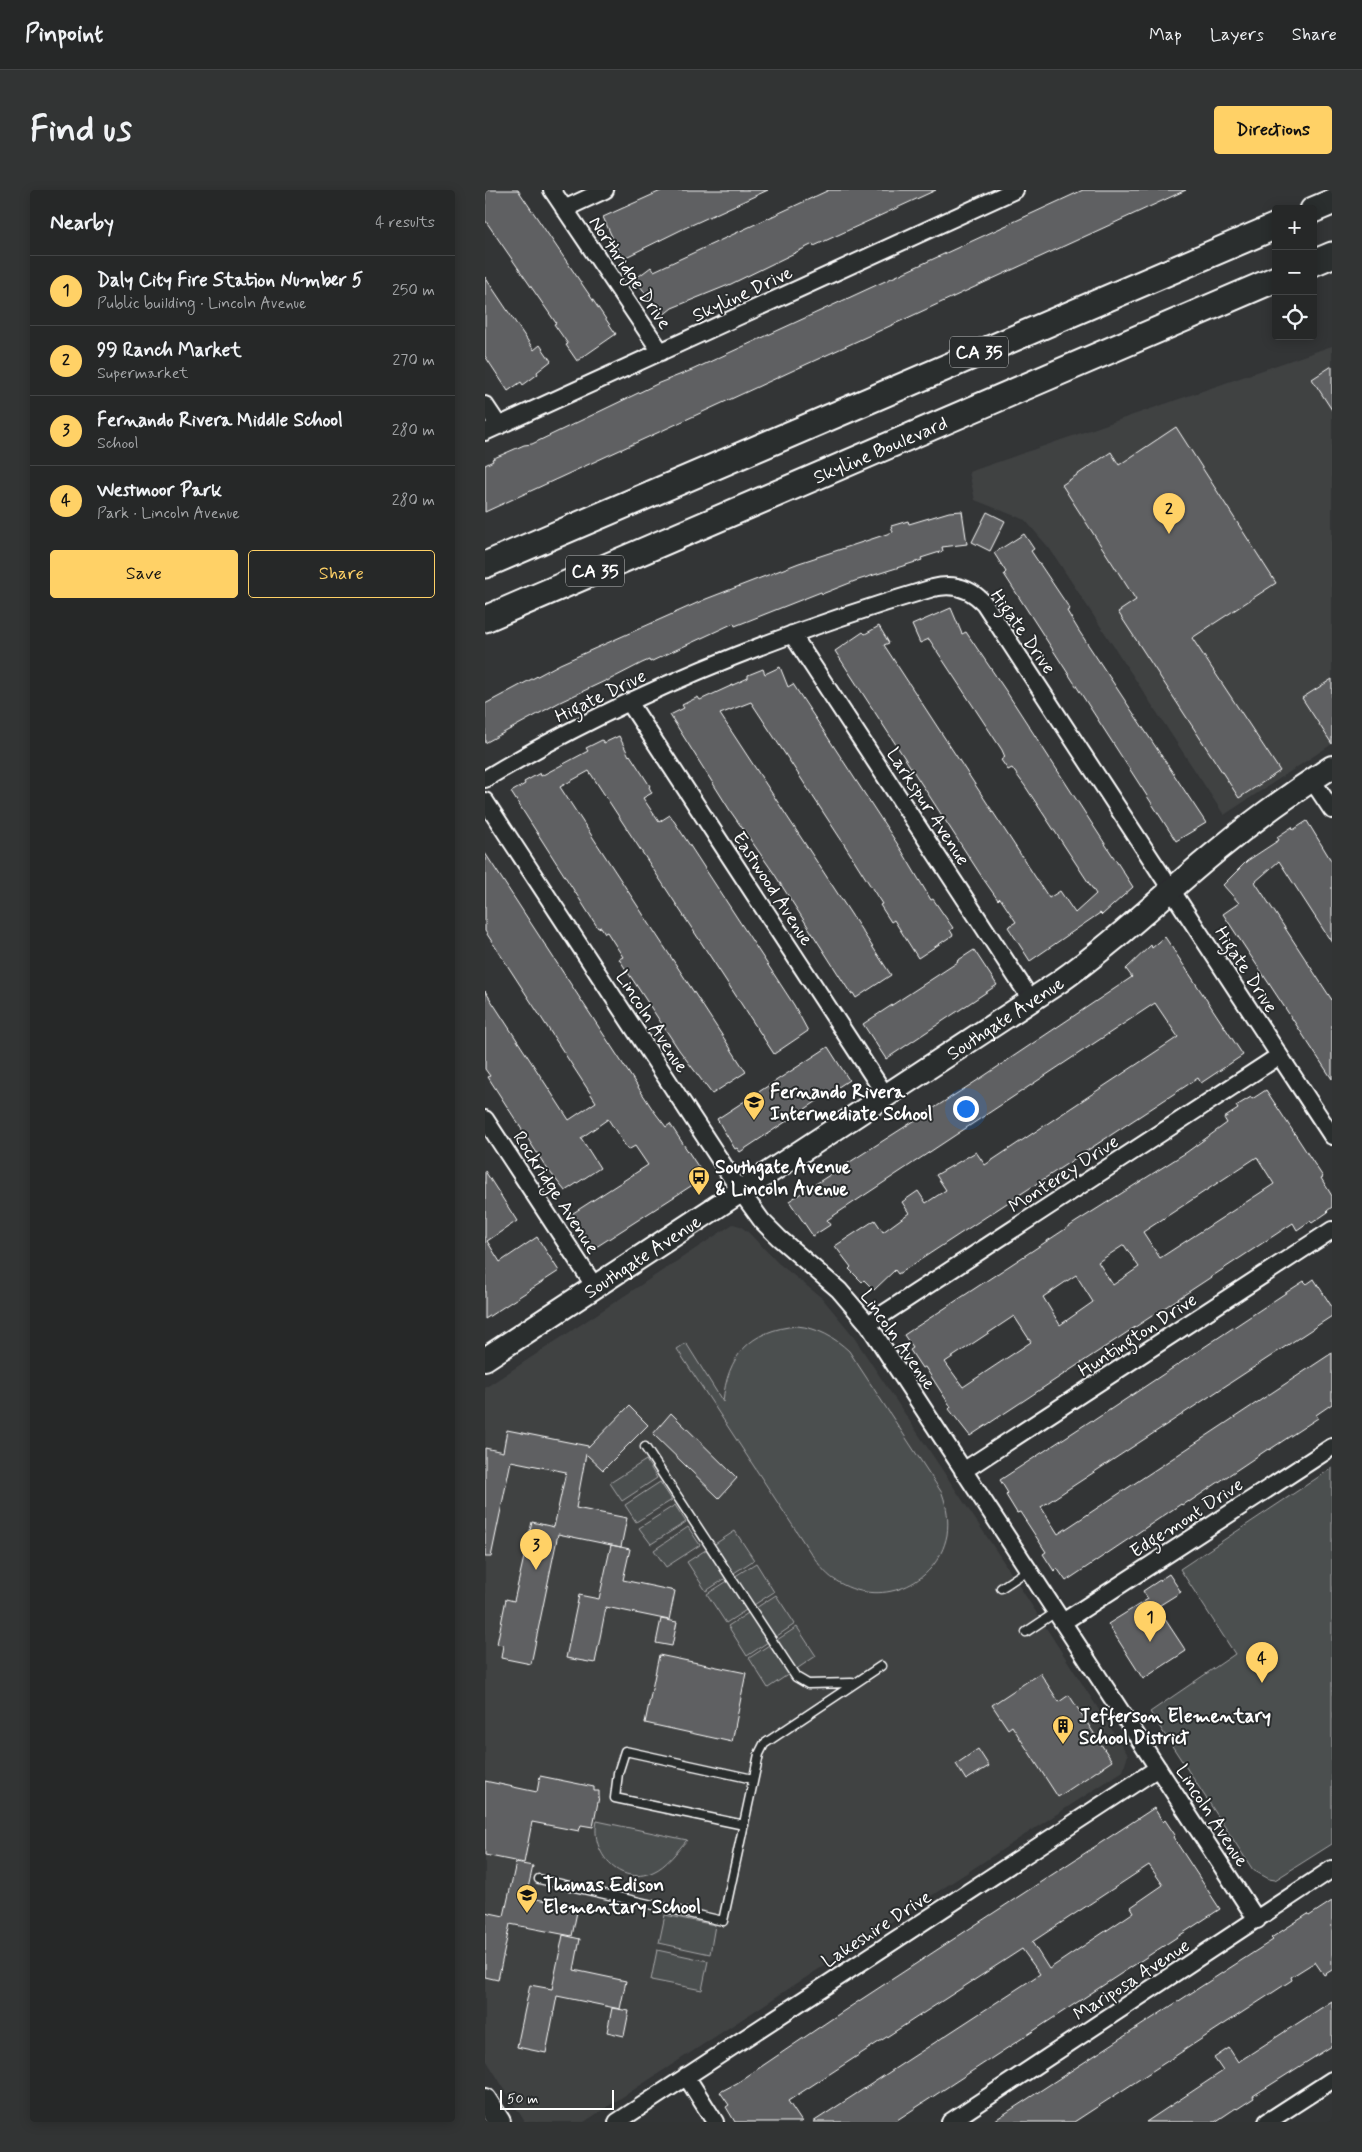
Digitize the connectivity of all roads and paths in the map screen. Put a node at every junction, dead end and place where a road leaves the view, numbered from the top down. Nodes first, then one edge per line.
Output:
1 (552, 190) edge
2 (605, 190) edge
3 (1015, 190) edge
4 (1332, 202) edge
5 (1317, 208) edge
6 (564, 209) junction
7 (1272, 228) edge
8 (1332, 255) edge
9 (1317, 261) edge
10 (1272, 281) edge
11 (661, 352) junction
12 (485, 405) edge
13 (492, 429) edge
14 (485, 565) edge
15 (485, 619) edge
16 (792, 634) junction
17 (629, 702) junction
18 (1332, 767) edge
19 (485, 779) edge
20 (1312, 780) junction
21 (485, 801) edge
22 (1332, 810) edge
23 (1172, 890) junction
24 (1032, 1001) junction
25 (1279, 1056) junction
26 (886, 1096) junction
27 (485, 1119) edge
28 (1332, 1136) edge
29 (741, 1192) junction
30 (1332, 1230) edge
31 (595, 1287) junction
32 (868, 1324) junction
33 (485, 1359) edge
34 (645, 1447) dead end
35 (1332, 1447) edge
36 (963, 1471) junction
37 (1028, 1570) junction
38 (1001, 1588) dead end
39 (1059, 1617) junction
40 (1026, 1632) dead end
41 (881, 1666) dead end
42 (855, 1683) junction
43 (1158, 1768) junction
44 (753, 1779) junction
45 (744, 1824) junction
46 (1332, 1869) edge
47 (539, 1879) dead end
48 (1257, 1920) junction
49 (686, 2076) junction
50 (1332, 2080) edge
51 (485, 2100) edge
52 (499, 2122) edge
53 (617, 2122) edge
54 (715, 2122) edge
55 (950, 2122) edge
56 (1267, 2122) edge

1 - 6 street, Northridge Drive
2 - 6 street
3 - 11 street, Skyline Drive
4 - 5 main road
6 - 11 street, Northridge Drive
7 - 14 main road, CA 35
8 - 9 main road
10 - 15 main road, Skyline Boulevard / CA 35
11 - 13 street, Skyline Drive
12 - 13 street
16 - 17 street, Higate Drive
16 - 23 street, Higate Drive
16 - 24 street, Larkspur Avenue
17 - 19 street, Higate Drive
17 - 26 street, Eastwood Avenue
18 - 20 street, Southgate Avenue
20 - 22 street
20 - 23 street, Southgate Avenue
21 - 29 street, Lincoln Avenue
23 - 24 street, Southgate Avenue
23 - 25 street, Higate Drive
24 - 26 street, Southgate Avenue
25 - 28 street, Higate Drive
25 - 32 street, Monterey Drive
26 - 29 street, Southgate Avenue
27 - 31 street, Rockridge Avenue
29 - 31 street, Southgate Avenue
29 - 32 street, Lincoln Avenue
30 - 36 street, Huntington Drive
31 - 33 street, Southgate Avenue
32 - 36 street, Lincoln Avenue
34 - 42 lane
35 - 39 street, Edgemont Drive
36 - 37 street, Lincoln Avenue
37 - 38 lane
37 - 39 street, Lincoln Avenue
39 - 40 lane
39 - 43 street, Lincoln Avenue
41 - 42 lane
42 - 44 lane
43 - 48 street, Lincoln Avenue
43 - 49 street, Lakeshire Drive
44 - 45 lane
44 - 45 lane
45 - 47 lane
46 - 48 street, Mariposa Avenue
48 - 55 street, Mariposa Avenue
49 - 53 street, Lakeshire Drive
49 - 54 street
50 - 56 street
51 - 52 street

